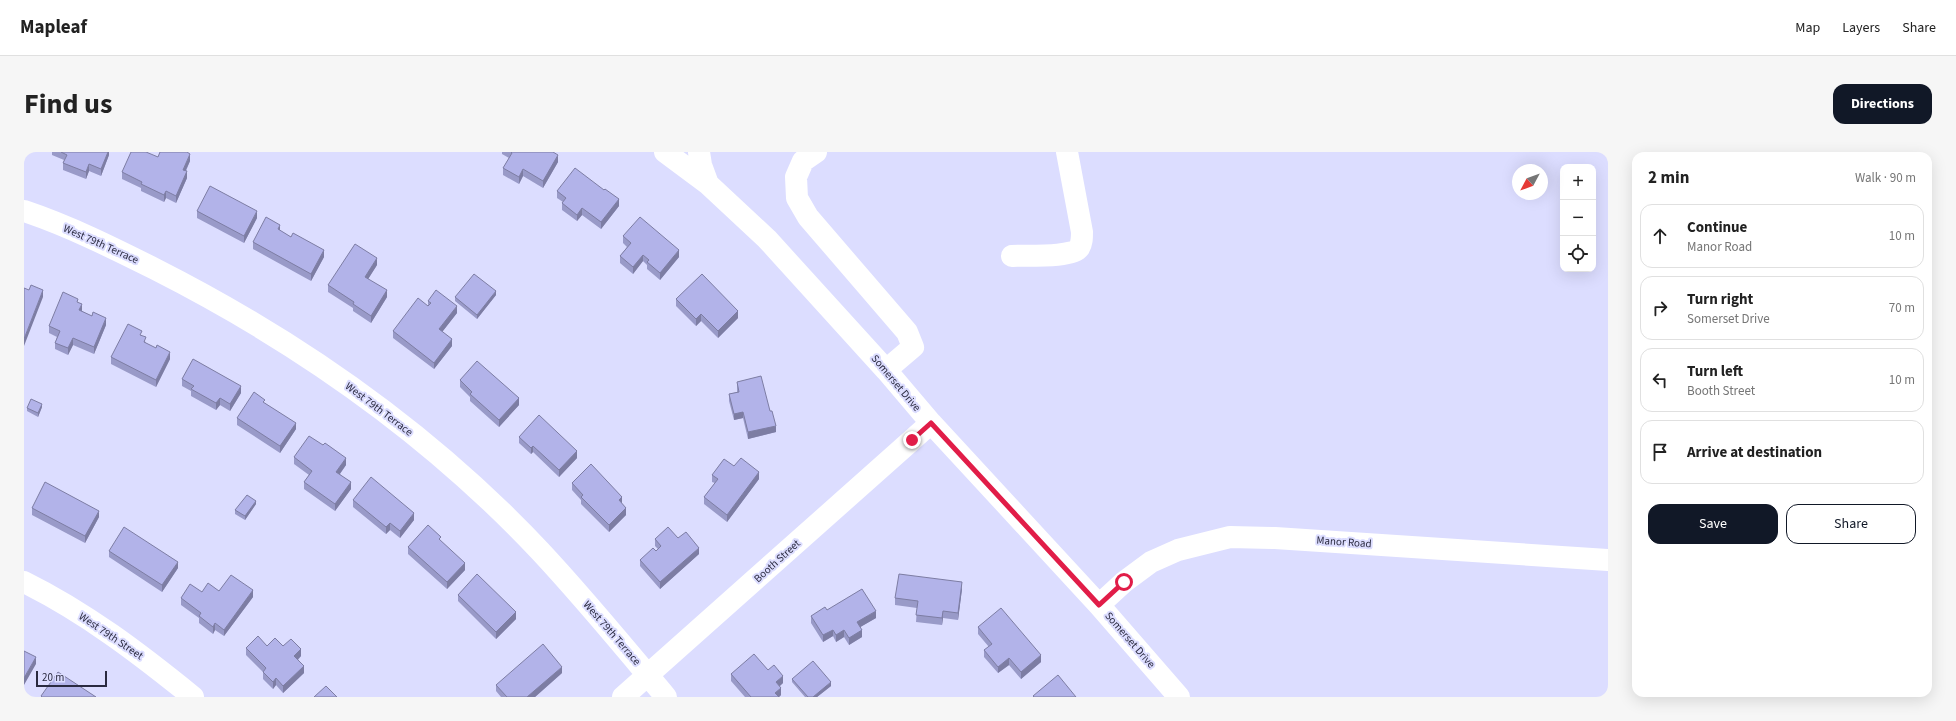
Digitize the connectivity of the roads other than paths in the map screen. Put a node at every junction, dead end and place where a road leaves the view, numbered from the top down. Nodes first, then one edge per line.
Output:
1 (665, 152) edge
2 (699, 152) edge
3 (816, 152) edge
4 (1067, 152) edge
5 (708, 184) junction
6 (24, 211) edge
7 (1012, 256) dead end
8 (886, 370) junction
9 (931, 423) junction
10 (1608, 560) edge
11 (24, 582) edge
12 (1099, 605) junction
13 (648, 676) junction
14 (193, 697) edge
15 (623, 697) edge
16 (666, 697) edge
17 (1179, 697) edge

1 - 5 street, Somerset Drive
2 - 5 street
3 - 8 street
4 - 7 street
5 - 8 street, Somerset Drive
6 - 13 street, West 79th Terrace
8 - 9 street, Somerset Drive
9 - 12 street, Somerset Drive
9 - 13 street, Booth Street
10 - 12 street, Manor Road
11 - 14 street, West 79th Street
12 - 17 street, Somerset Drive
13 - 15 street, Booth Street
13 - 16 street, West 79th Terrace

